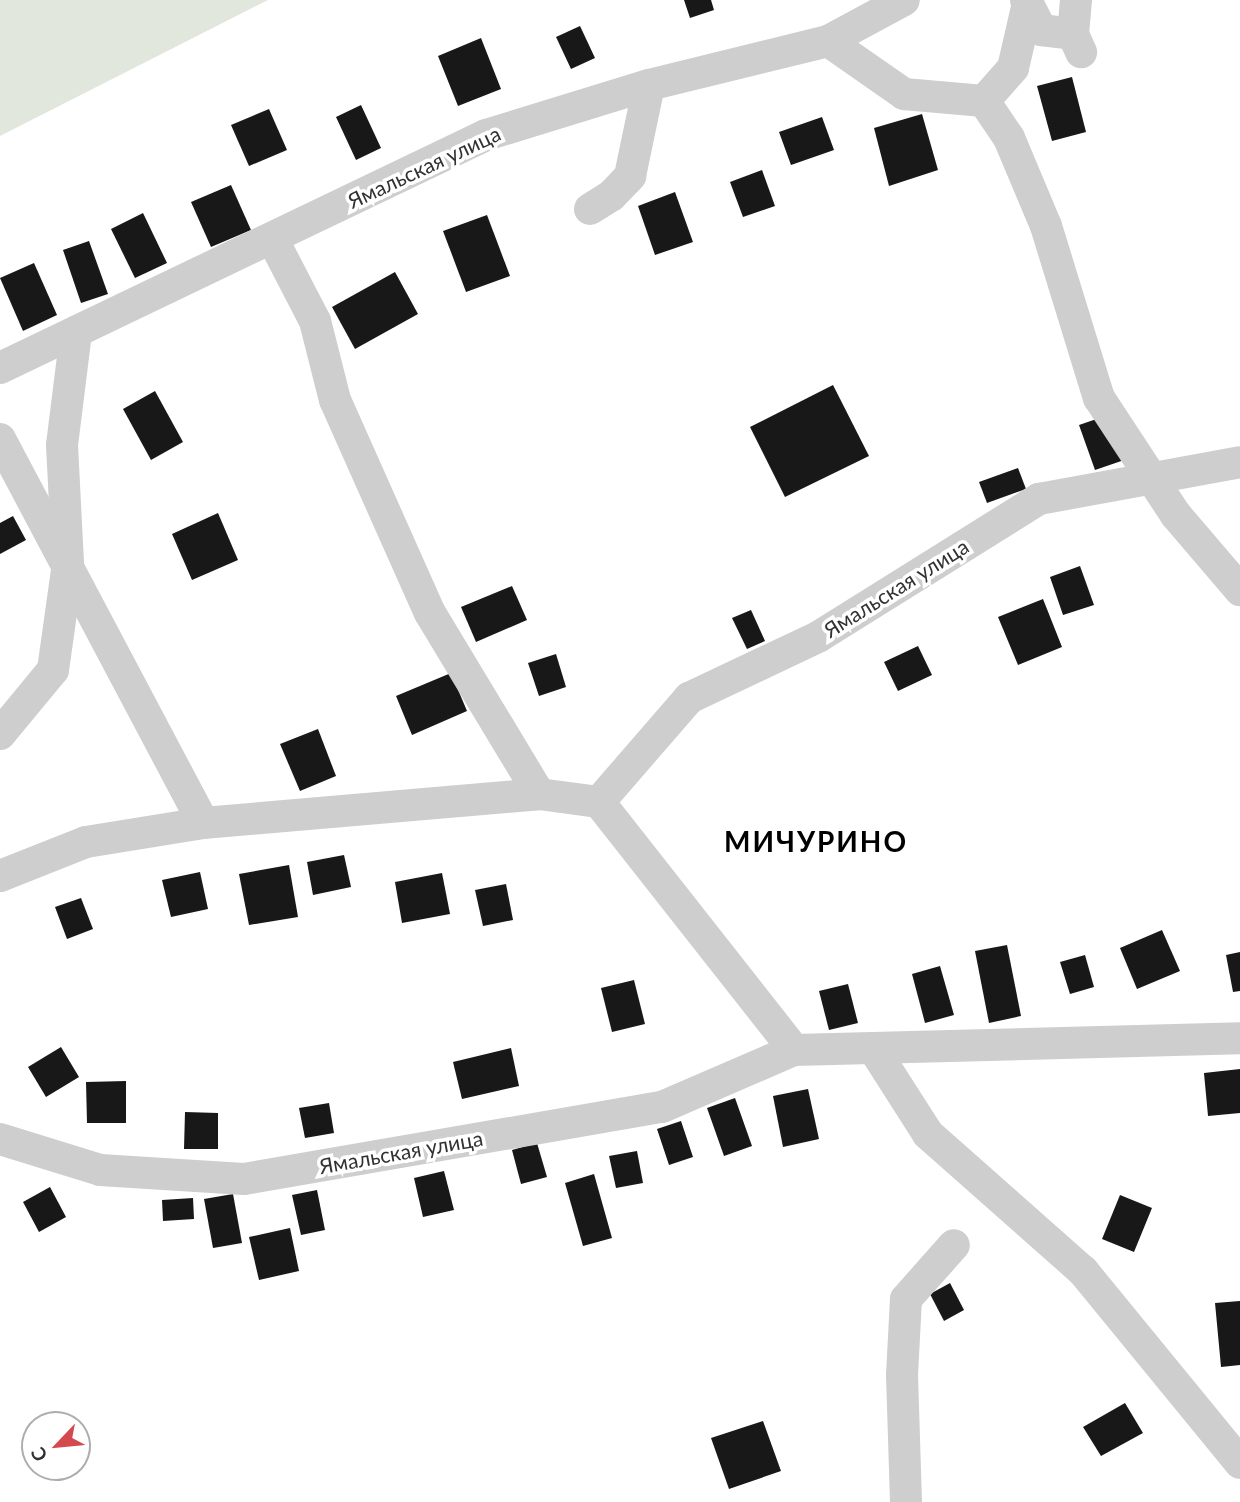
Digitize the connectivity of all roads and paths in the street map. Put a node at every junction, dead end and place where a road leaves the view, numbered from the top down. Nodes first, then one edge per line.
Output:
1 (904, 0) edge
2 (1076, 0) edge
3 (1027, 2) edge
4 (828, 41) junction
5 (649, 85) junction
6 (984, 101) junction
7 (590, 209) dead end
8 (273, 240) junction
9 (76, 332) junction
10 (0, 368) edge
11 (0, 439) edge
12 (1240, 462) edge
13 (1149, 477) junction
14 (68, 563) junction
15 (1240, 590) edge
16 (0, 734) edge
17 (539, 794) junction
18 (599, 802) junction
19 (203, 823) junction
20 (0, 876) edge
21 (1240, 1038) edge
22 (794, 1050) junction
23 (875, 1051) junction
24 (0, 1139) edge
25 (954, 1245) dead end
26 (1240, 1463) edge
27 (906, 1502) edge

1 - 4 street, Ямальская улица
2 - 3 street
3 - 6 street
4 - 5 street, Ямальская улица
4 - 6 street
5 - 7 street
5 - 8 street, Ямальская улица
6 - 13 street
8 - 9 street, Ямальская улица
8 - 17 street
9 - 10 street, Ямальская улица
9 - 14 street
11 - 14 street
12 - 13 street, Ямальская улица
13 - 15 street
13 - 18 street, Ямальская улица
14 - 16 street
14 - 19 street
17 - 18 street
17 - 19 street
18 - 22 street
19 - 20 street
21 - 23 street, Ямальская улица
22 - 23 street, Ямальская улица
22 - 24 street, Ямальская улица
23 - 26 street
25 - 27 street

